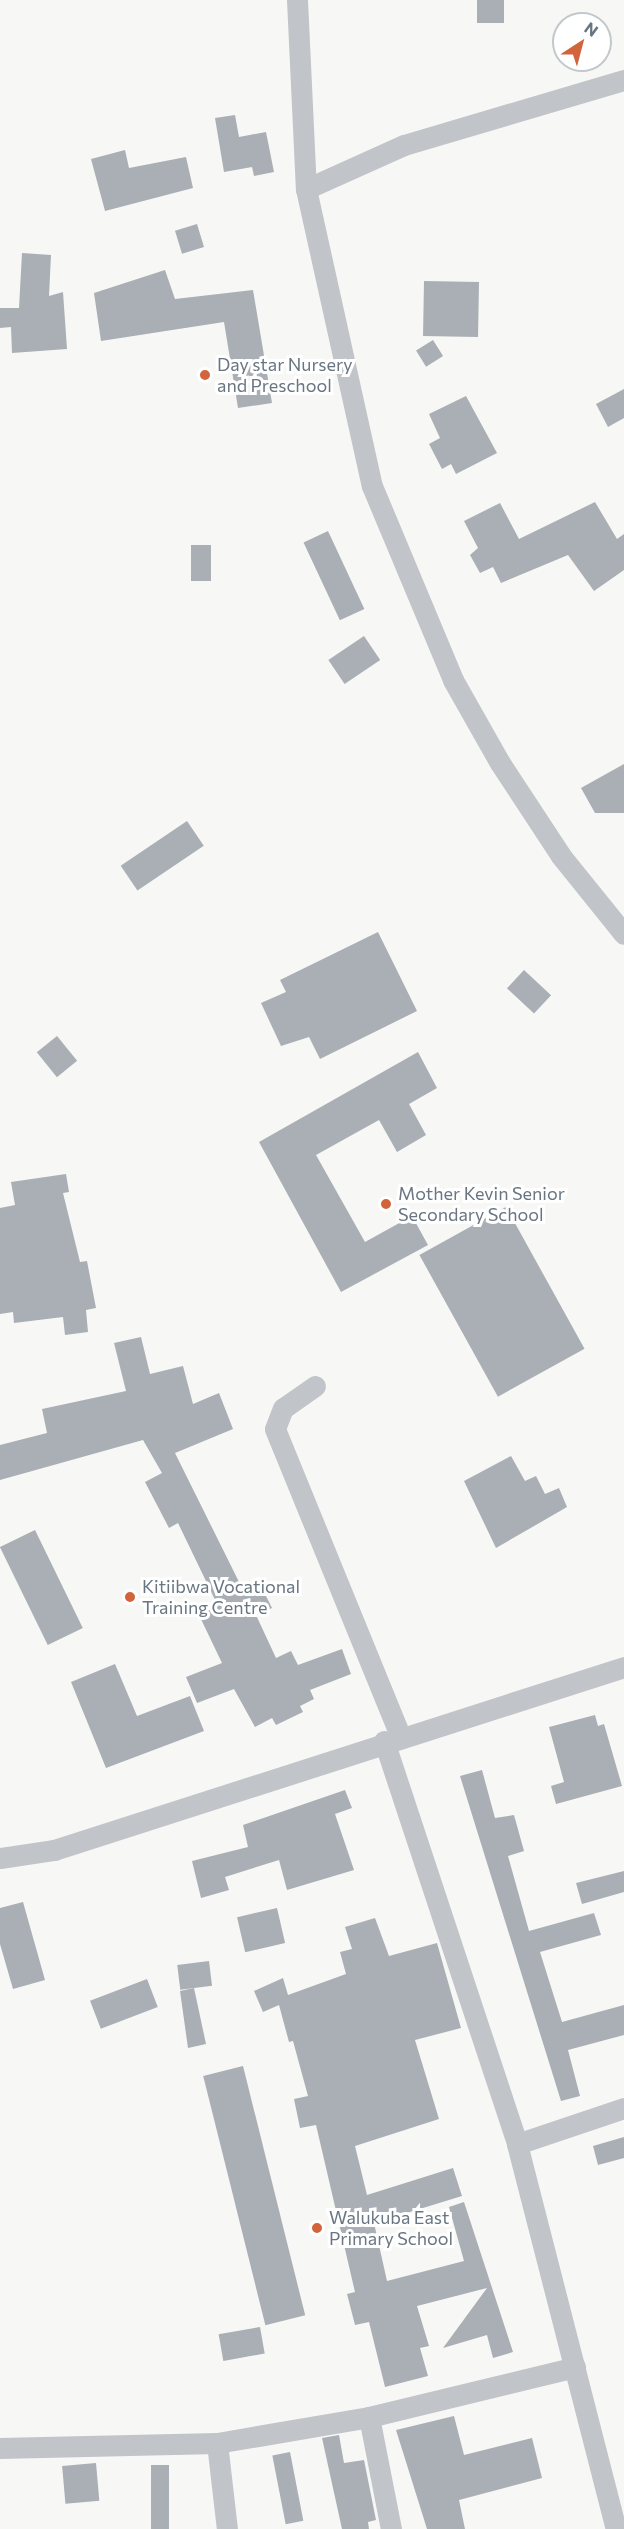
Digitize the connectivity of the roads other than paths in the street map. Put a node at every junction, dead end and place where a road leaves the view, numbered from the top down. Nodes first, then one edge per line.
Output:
1 (297, 0) edge
2 (624, 80) edge
3 (306, 189) junction
4 (624, 934) edge
5 (315, 1386) dead end
6 (624, 1667) edge
7 (392, 1738) junction
8 (0, 1858) edge
9 (624, 2108) edge
10 (517, 2144) junction
11 (575, 2367) junction
12 (369, 2417) junction
13 (217, 2443) junction
14 (0, 2448) edge
15 (227, 2529) edge
16 (391, 2529) edge
17 (616, 2529) edge

1 - 3 street
2 - 3 street
3 - 4 street
5 - 7 street
6 - 7 street
7 - 8 street
7 - 10 street
9 - 10 street
10 - 11 street
11 - 12 street
11 - 17 street
12 - 13 street
12 - 16 street
13 - 14 street
13 - 15 street

